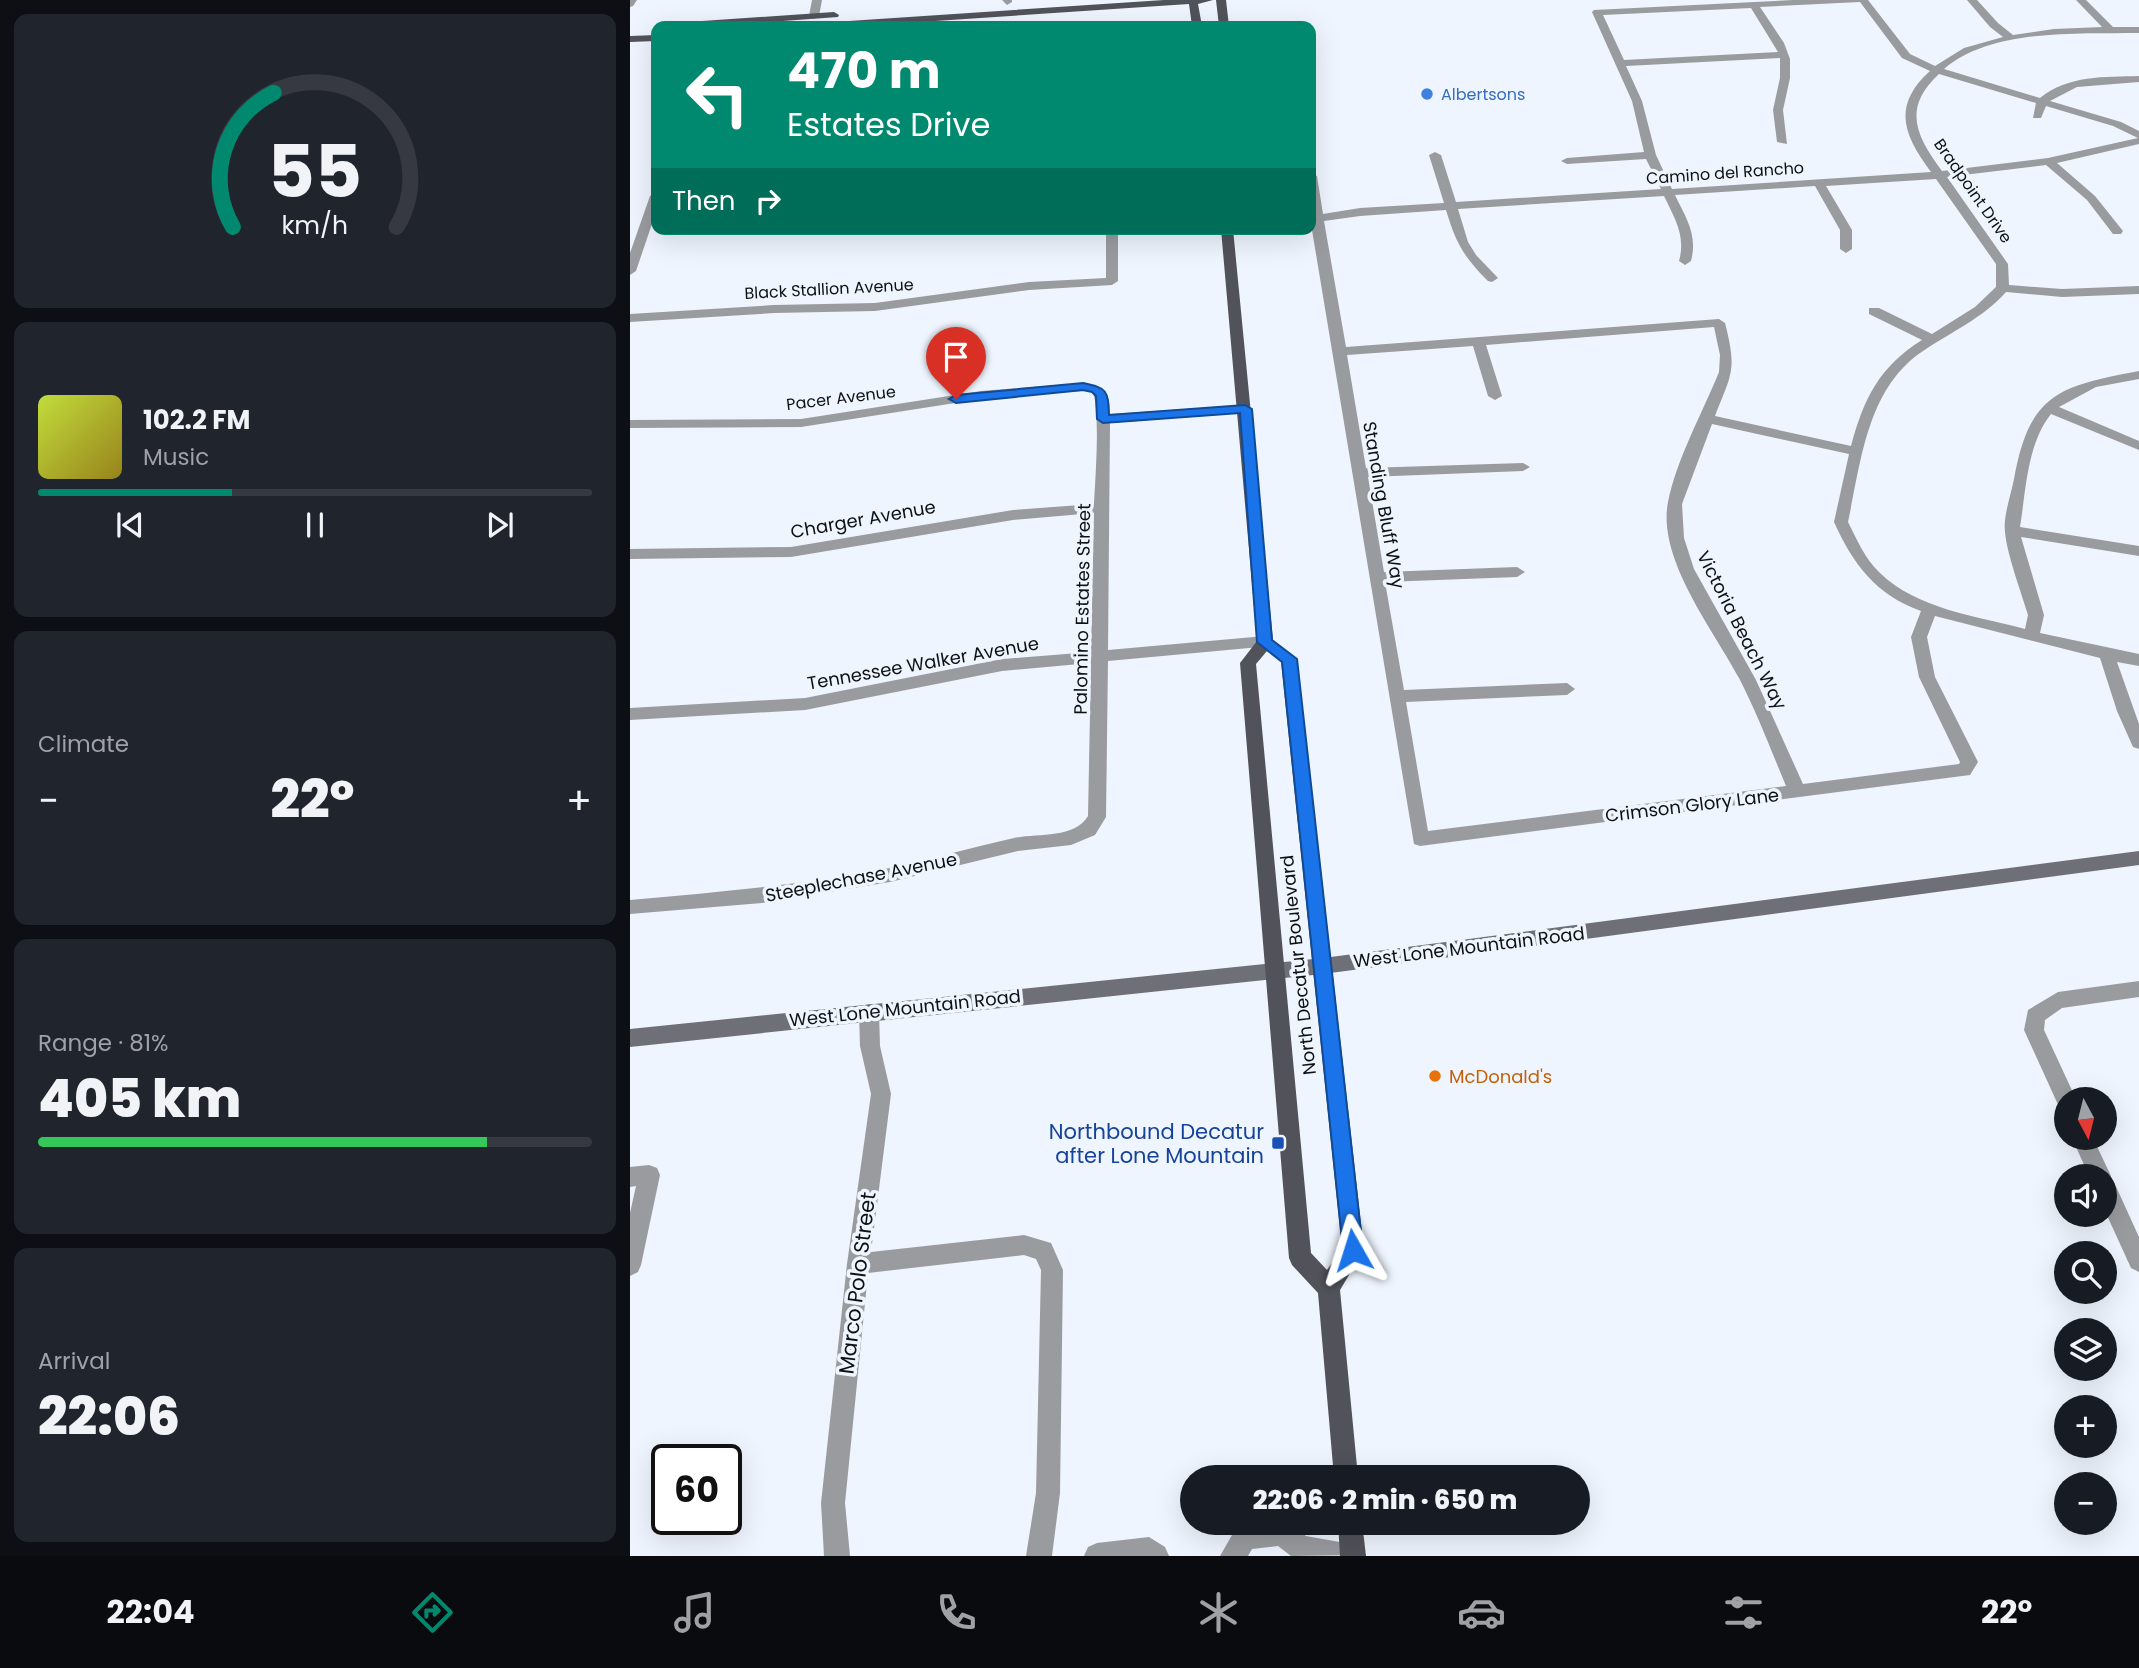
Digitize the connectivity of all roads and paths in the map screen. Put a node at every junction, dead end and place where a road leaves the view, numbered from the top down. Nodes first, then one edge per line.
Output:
1 (817, 0) edge
2 (1193, 0) edge
3 (1208, 0) edge
4 (1221, 0) edge
5 (1857, 0) edge
6 (1863, 0) edge
7 (1972, 0) edge
8 (2081, 0) edge
9 (1007, 1) edge
10 (1020, 1) edge
11 (1754, 5) junction
12 (929, 13) junction
13 (816, 21) edge
14 (1196, 21) edge
15 (1223, 21) edge
16 (651, 27) edge
17 (630, 29) edge
18 (2110, 30) junction
19 (2139, 30) edge
20 (651, 37) edge
21 (2011, 38) junction
22 (630, 39) edge
23 (1784, 55) junction
24 (1621, 63) junction
25 (1934, 70) junction
26 (2139, 79) edge
27 (2042, 102) junction
28 (2037, 116) dead end
29 (2139, 135) edge
30 (2139, 141) edge
31 (1783, 142) dead end
32 (1435, 155) dead end
33 (1650, 155) junction
34 (1567, 161) dead end
35 (2048, 161) junction
36 (1939, 175) junction
37 (1819, 183) junction
38 (1668, 192) junction
39 (1450, 206) junction
40 (1316, 220) edge
41 (651, 226) edge
42 (1316, 226) edge
43 (2117, 231) dead end
44 (1112, 235) edge
45 (1228, 235) edge
46 (1846, 249) dead end
47 (1685, 261) dead end
48 (630, 271) edge
49 (1492, 278) dead end
50 (2002, 288) junction
51 (2139, 290) edge
52 (1874, 311) dead end
53 (630, 318) edge
54 (1931, 339) junction
55 (1478, 341) junction
56 (1338, 352) junction
57 (2139, 375) edge
58 (1096, 389) joint
59 (1495, 396) dead end
60 (2049, 408) junction
61 (1245, 409) junction
62 (1103, 419) junction
63 (1708, 419) junction
64 (630, 424) edge
65 (2139, 446) edge
66 (1858, 452) junction
67 (1523, 467) dead end
68 (1359, 473) junction
69 (1102, 508) junction
70 (2012, 531) junction
71 (2139, 551) edge
72 (630, 554) edge
73 (1517, 572) dead end
74 (1376, 577) junction
75 (1930, 609) junction
76 (2031, 636) junction
77 (1265, 642) junction
78 (1101, 655) junction
79 (2107, 655) junction
80 (2139, 660) edge
81 (1567, 689) dead end
82 (1396, 696) junction
83 (630, 714) edge
84 (2139, 743) edge
85 (1798, 792) junction
86 (1089, 830) joint
87 (1420, 839) joint
88 (2139, 858) edge
89 (630, 907) edge
90 (1324, 966) junction
91 (1273, 970) junction
92 (2139, 989) edge
93 (869, 1012) junction
94 (630, 1038) edge
95 (2060, 1087) edge
96 (640, 1176) edge
97 (2117, 1213) edge
98 (2139, 1261) edge
99 (858, 1264) junction
100 (630, 1265) edge
101 (1329, 1287) junction
102 (1345, 1465) edge
103 (1351, 1535) edge
104 (1297, 1552) edge
105 (1353, 1555) edge
106 (837, 1556) edge
107 (1040, 1556) edge
108 (1097, 1556) edge
109 (1156, 1556) edge
110 (1233, 1556) edge

1 - 13 street
2 - 3 main road
2 - 12 main road
2 - 14 main road
4 - 15 main road
5 - 11 street
6 - 25 street
7 - 21 street
8 - 18 street
9 - 10 main road
9 - 12 main road
11 - 23 street
11 - 24 street
12 - 13 main road
16 - 17 main road
18 - 19 street
18 - 21 street
20 - 22 main road
21 - 25 street
23 - 24 street
23 - 31 street
24 - 33 street
25 - 27 street
25 - 36 street, Bradpoint Drive
26 - 27 street
27 - 28 street
27 - 29 street
30 - 35 street, Camino del Rancho
32 - 39 street
33 - 34 street
33 - 38 street
35 - 36 street, Camino del Rancho
35 - 43 street
36 - 37 street, Camino del Rancho
36 - 50 street, Bradpoint Drive
37 - 38 street, Camino del Rancho
37 - 46 street
38 - 39 street, Camino del Rancho
38 - 47 street
39 - 40 street, Camino del Rancho
39 - 49 street
41 - 48 street
42 - 56 street, Standing Bluff Way
44 - 53 street, Black Stallion Avenue
45 - 61 main road
50 - 51 street
50 - 54 street
52 - 54 street
54 - 66 street
55 - 56 street
55 - 59 street
55 - 63 street, Victoria Beach Way
56 - 68 street, Standing Bluff Way
57 - 60 street
58 - 62 street, Palomino Estates Street
58 - 64 street, Pacer Avenue
60 - 65 street
60 - 70 street
61 - 62 street
61 - 77 main road
62 - 69 street, Palomino Estates Street
63 - 66 street
63 - 85 street, Victoria Beach Way
66 - 75 street
67 - 68 street
68 - 74 street, Standing Bluff Way
69 - 72 street, Charger Avenue
69 - 78 street, Palomino Estates Street
70 - 71 street
70 - 76 street
73 - 74 street
74 - 82 street, Standing Bluff Way
75 - 76 street
75 - 85 street, Crimson Glory Lane
76 - 79 street
77 - 78 street, Tennessee Walker Avenue
77 - 90 main road, North Decatur Boulevard
77 - 91 main road, North Decatur Boulevard
78 - 83 street, Tennessee Walker Avenue
78 - 86 street, Palomino Estates Street
79 - 80 street
79 - 84 street
81 - 82 street
82 - 87 street, Standing Bluff Way
85 - 87 street, Crimson Glory Lane
86 - 89 street, Steeplechase Avenue
88 - 90 main road, West Lone Mountain Road
90 - 91 main road, West Lone Mountain Road
90 - 101 main road, North Decatur Boulevard
91 - 93 main road, West Lone Mountain Road
91 - 101 main road, North Decatur Boulevard
92 - 95 street
93 - 94 main road, West Lone Mountain Road
93 - 99 street, Marco Polo Street
96 - 100 street
97 - 98 street
99 - 106 street, Marco Polo Street
99 - 107 street
101 - 102 main road
103 - 105 main road
104 - 105 street
104 - 110 street
108 - 109 street

